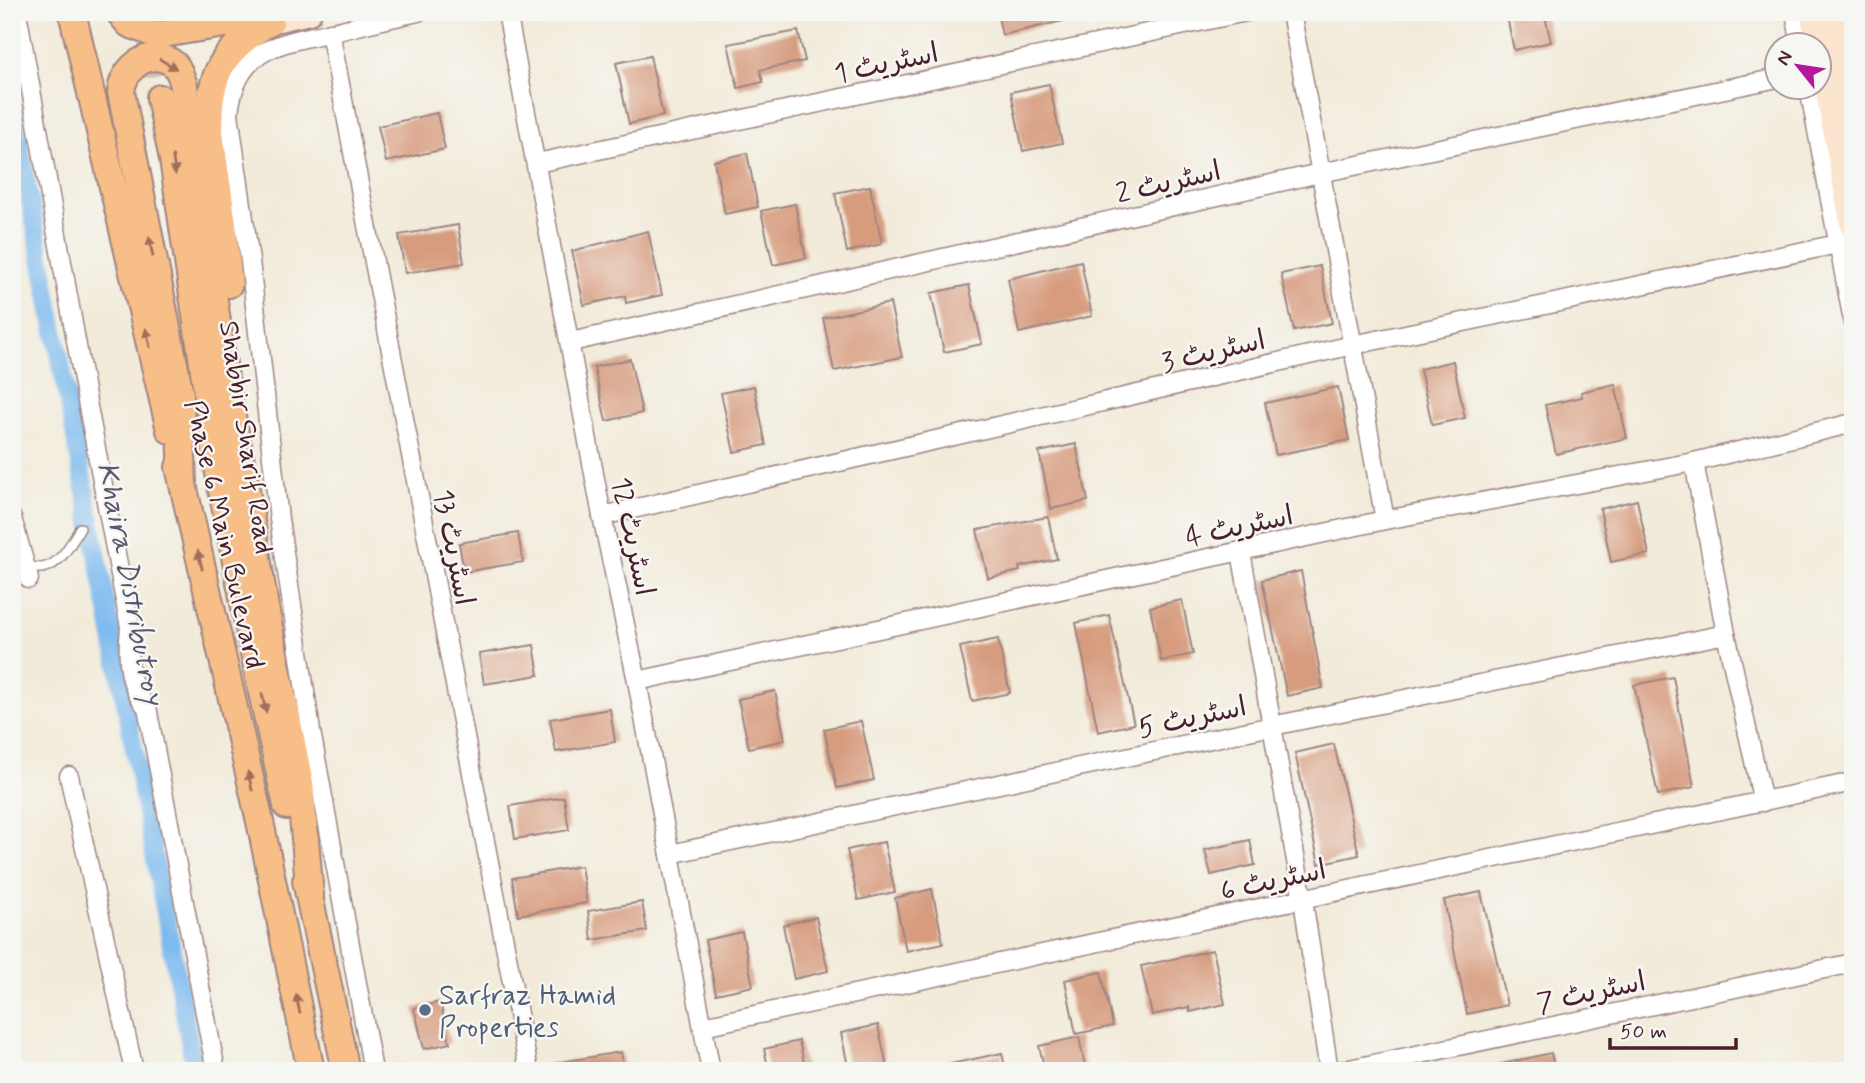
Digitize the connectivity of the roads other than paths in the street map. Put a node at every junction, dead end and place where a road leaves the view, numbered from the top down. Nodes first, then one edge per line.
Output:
1 (17, 12) edge
2 (72, 12) edge
3 (120, 12) edge
4 (309, 12) edge
5 (418, 12) edge
6 (507, 12) edge
7 (1247, 12) edge
8 (1290, 12) edge
9 (1794, 12) edge
10 (1812, 12) edge
11 (1833, 12) edge
12 (1849, 12) edge
13 (396, 15) edge
14 (270, 21) junction
15 (330, 32) junction
16 (1798, 32) edge
17 (1816, 32) edge
18 (1853, 33) edge
19 (1764, 81) edge
20 (160, 98) tunnel mouth
21 (1812, 102) edge
22 (1826, 102) edge
23 (1853, 121) edge
24 (537, 163) junction
25 (1321, 173) junction
26 (1845, 236) edge
27 (1853, 321) edge
28 (570, 342) junction
29 (1353, 345) junction
30 (1853, 423) edge
31 (1694, 462) junction
32 (244, 477) junction
33 (183, 484) junction
34 (602, 516) junction
35 (12, 520) edge
36 (1385, 520) junction
37 (80, 528) dead end
38 (1241, 552) junction
39 (27, 572) joint
40 (1726, 634) junction
41 (637, 681) junction
42 (1272, 726) junction
43 (69, 776) dead end
44 (1853, 782) edge
45 (1763, 802) junction
46 (670, 854) junction
47 (310, 895) junction
48 (1303, 900) junction
49 (1853, 962) edge
50 (703, 1026) junction
51 (134, 1071) edge
52 (216, 1071) edge
53 (312, 1071) edge
54 (346, 1071) edge
55 (373, 1071) edge
56 (529, 1071) edge
57 (711, 1071) edge
58 (1329, 1071) edge
59 (1340, 1071) edge

1 - 52 street
33 -> 2 main road, Phase 6 Main Bulevard
3 - 14 main road
4 - 14 main road
5 - 13 street
6 - 24 street, اسٹریٹ 12
7 - 24 street, اسٹریٹ 1
8 - 25 street
9 - 16 street
10 - 17 main road
11 - 23 main road
12 - 18 street
13 - 15 street
14 - 32 main road
15 - 55 street
15 - 56 street, اسٹریٹ 13
19 - 25 street, اسٹریٹ 2
20 -> 47 main road, Shabbir Sharif Road
21 - 26 street
22 - 26 main road
24 - 28 street, اسٹریٹ 12
25 - 28 street, اسٹریٹ 2
25 - 29 street
26 - 27 street
26 - 29 street, اسٹریٹ 3
28 - 34 street, اسٹریٹ 12
29 - 34 street, اسٹریٹ 3
29 - 36 street
30 - 31 street, اسٹریٹ 4
31 - 36 street, اسٹریٹ 4
31 - 40 street
33 -> 32 main road
32 - 47 main road
53 -> 33 main road, Phase 6 Main Bulevard
34 - 41 street, اسٹریٹ 12
35 - 39 street
36 - 38 street, اسٹریٹ 4
37 - 39 lane
38 - 41 street, اسٹریٹ 4
38 - 42 street
40 - 42 street, اسٹریٹ 5
40 - 45 street
41 - 46 street, اسٹریٹ 12
42 - 46 street, اسٹریٹ 5
42 - 48 street
43 - 51 street
44 - 45 street, اسٹریٹ 6
45 - 48 street, اسٹریٹ 6
46 - 50 street, اسٹریٹ 12
47 - 54 main road, Shabbir Sharif Road
48 - 50 street, اسٹریٹ 6
48 - 58 street
49 - 59 street, اسٹریٹ 7
50 - 57 street, اسٹریٹ 12

